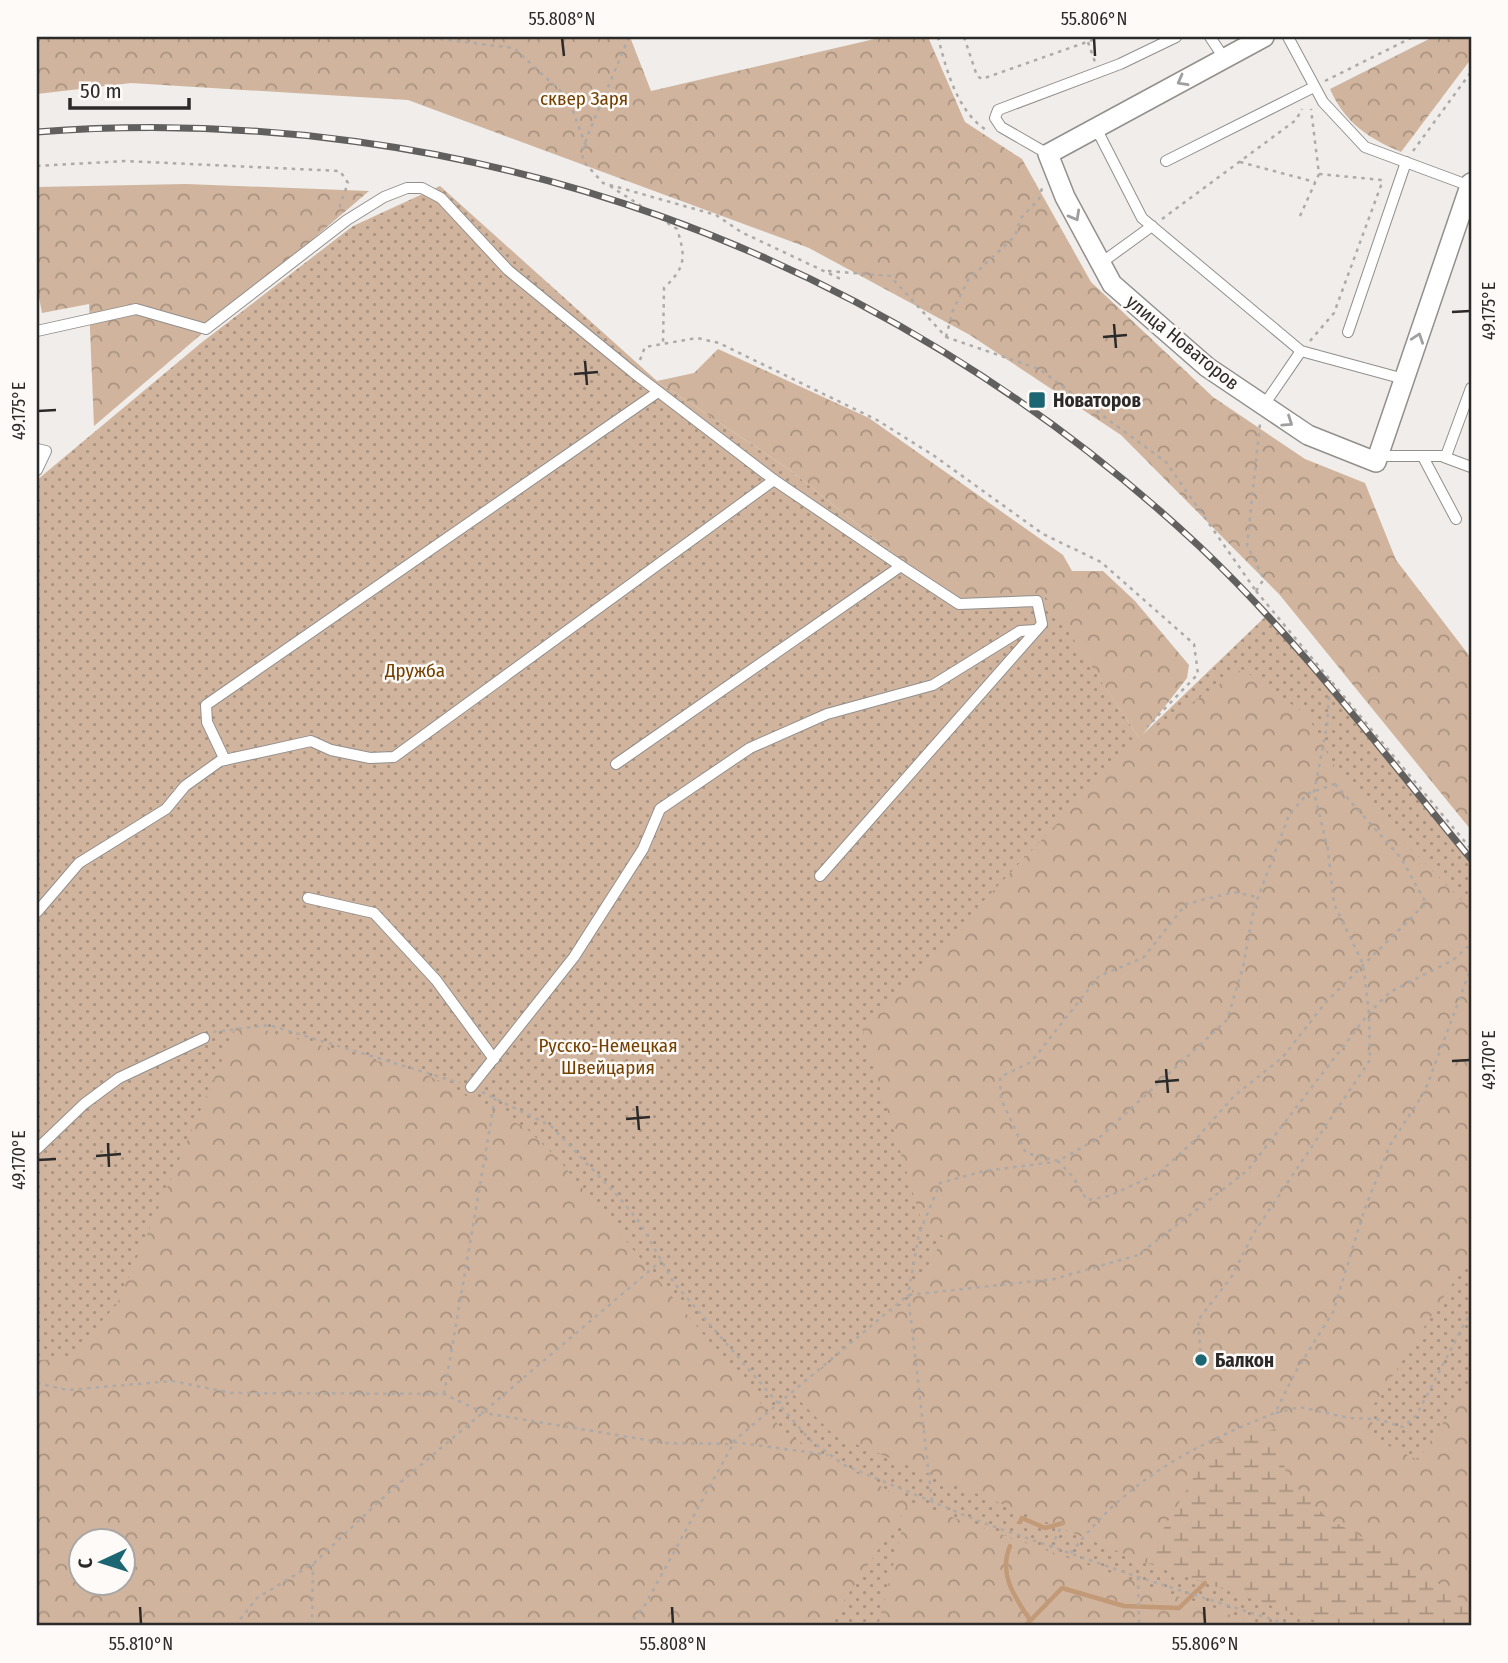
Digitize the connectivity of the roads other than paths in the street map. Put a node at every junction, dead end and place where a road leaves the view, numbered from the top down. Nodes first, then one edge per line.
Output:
1 (1176, 37) edge
2 (1210, 37) edge
3 (1264, 37) edge
4 (1288, 37) edge
5 (1224, 58) junction
6 (1314, 87) junction
7 (1096, 128) junction
8 (1048, 154) junction
9 (1166, 161) dead end
10 (1406, 162) junction
11 (1471, 184) edge
12 (1152, 226) junction
13 (1101, 263) junction
14 (37, 331) edge
15 (1348, 332) dead end
16 (1301, 351) junction
17 (1404, 379) junction
18 (1471, 388) edge
19 (658, 392) junction
20 (1264, 405) junction
21 (37, 449) edge
22 (1378, 456) junction
23 (1423, 457) junction
24 (1444, 457) junction
25 (1471, 467) edge
26 (37, 470) edge
27 (774, 480) junction
28 (1456, 519) dead end
29 (901, 566) junction
30 (1036, 630) junction
31 (225, 760) junction
32 (616, 764) dead end
33 (820, 876) dead end
34 (309, 898) dead end
35 (37, 912) edge
36 (204, 1038) road end
37 (494, 1059) junction
38 (471, 1087) road end
39 (37, 1149) edge

1 - 8 lane
2 - 5 lane
3 - 5 street
4 - 6 lane
5 -> 7 street
6 - 9 lane
6 - 10 lane
7 - 8 street
7 - 12 lane
8 -> 13 street, улица Новаторов
10 - 11 lane
10 - 15 lane
17 -> 11 street
12 - 13 lane
12 - 16 lane
13 - 20 street, улица Новаторов
14 - 19 lane
16 - 17 lane
16 - 20 lane
17 - 22 street
18 - 24 lane
19 - 27 lane
19 - 31 lane
20 -> 22 street, улица Новаторов
21 - 26 lane
22 - 23 lane
23 - 24 lane
23 - 28 lane
24 - 25 lane
27 - 29 lane
27 - 31 lane
29 - 30 lane
29 - 32 lane
30 - 33 lane
30 - 37 lane
31 - 35 lane
34 - 37 lane
36 - 39 lane
37 - 38 lane

